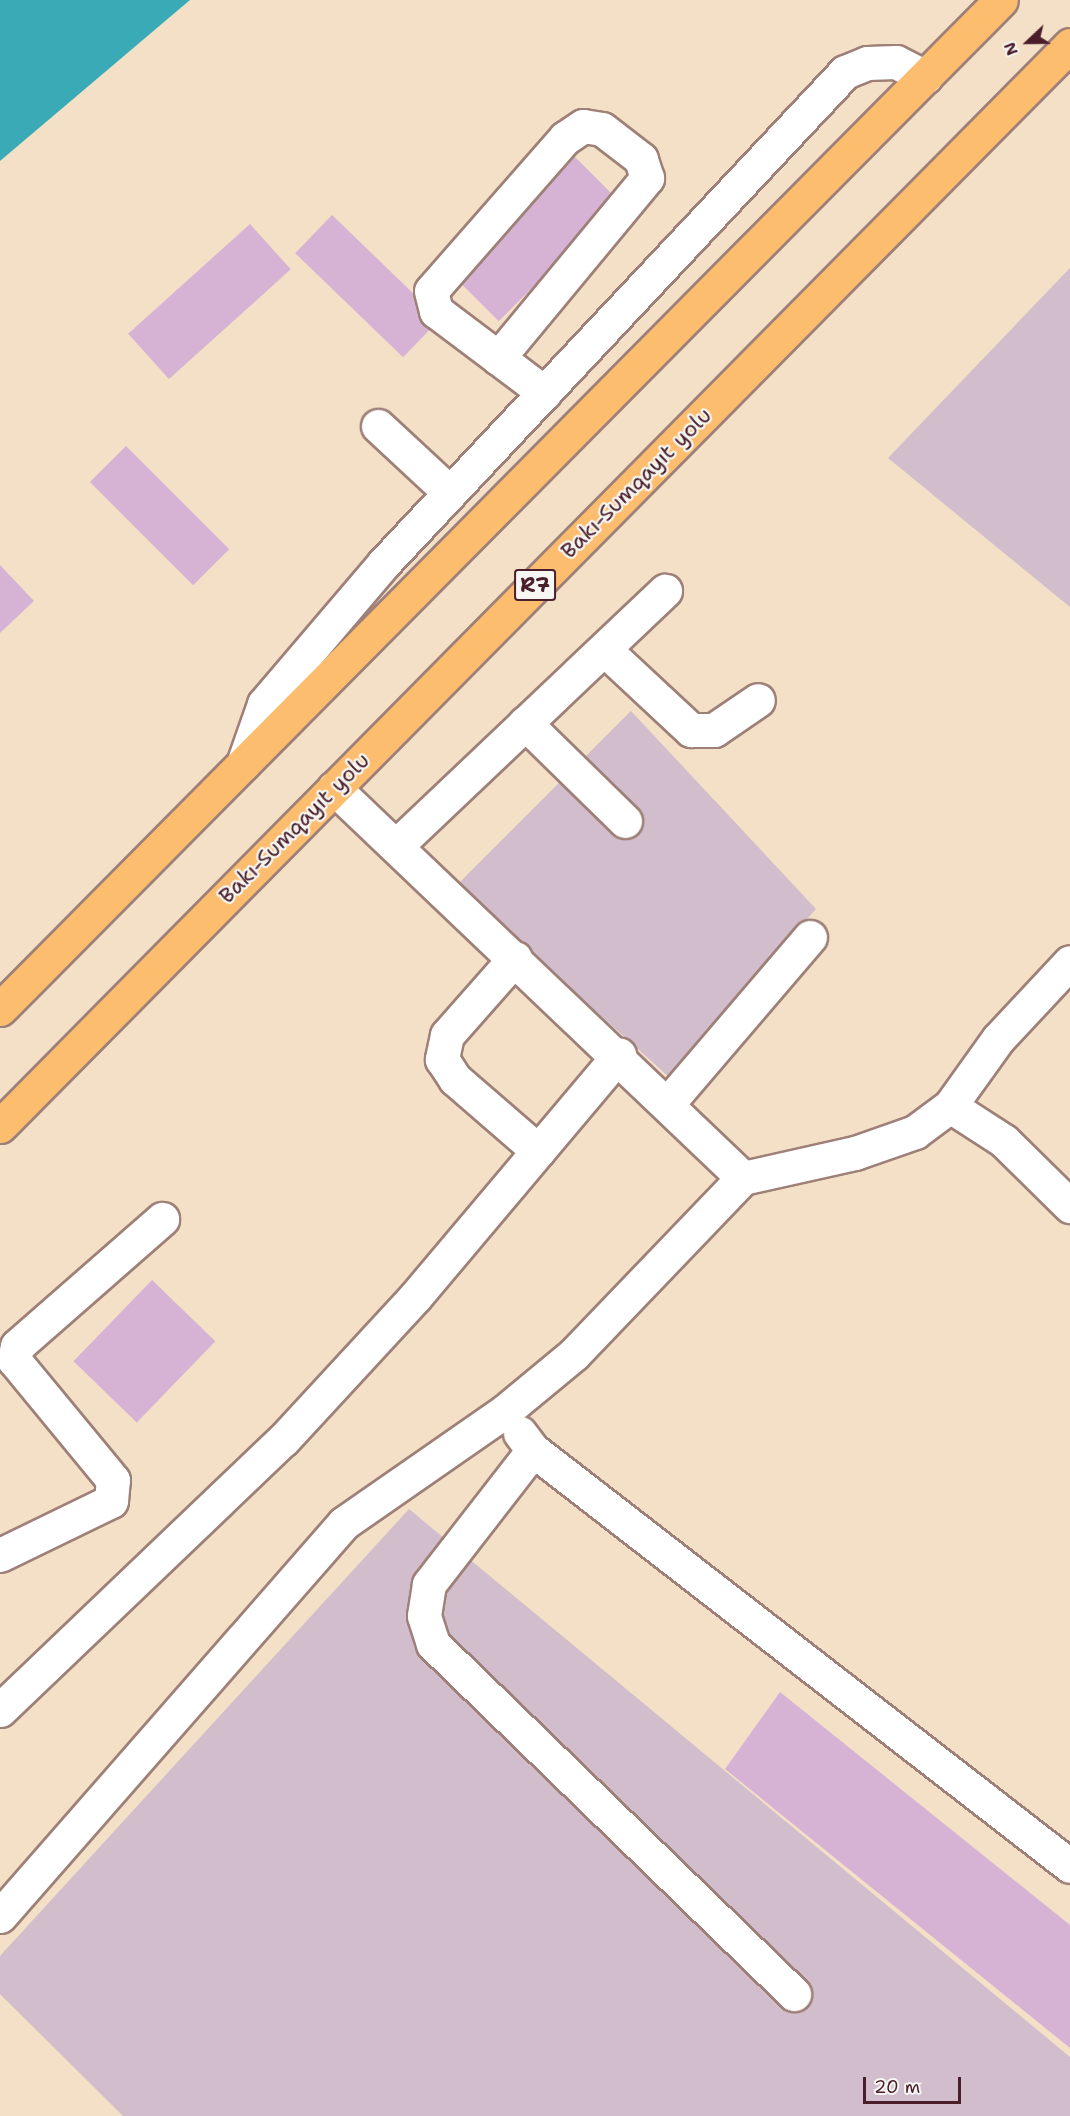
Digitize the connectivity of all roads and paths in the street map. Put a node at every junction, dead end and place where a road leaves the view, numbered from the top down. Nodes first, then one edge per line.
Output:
1 (1001, 0) edge
2 (1070, 45) edge
3 (925, 77) junction
4 (498, 358) junction
5 (545, 393) junction
6 (378, 426) dead end
7 (450, 493) junction
8 (665, 591) dead end
9 (604, 649) junction
10 (758, 700) dead end
11 (525, 723) junction
12 (243, 764) junction
13 (334, 788) junction
14 (625, 821) dead end
15 (396, 846) junction
16 (810, 937) dead end
17 (515, 958) junction
18 (1070, 962) edge
19 (0, 1009) edge
20 (619, 1055) junction
21 (669, 1102) junction
22 (950, 1106) junction
23 (0, 1126) edge
24 (538, 1151) junction
25 (743, 1178) junction
26 (1070, 1206) edge
27 (162, 1219) dead end
28 (8, 1338) edge
29 (504, 1412) junction
30 (533, 1450) junction
31 (0, 1555) edge
32 (0, 1710) edge
33 (1070, 1866) edge
34 (4, 1903) edge
35 (794, 1994) dead end

1 - 3 highway
2 - 13 highway, Bakı-Sumqayıt yolu / R7
3 - 5 lane
3 - 12 highway
4 - 4 lane
4 - 5 lane
5 - 7 lane
6 - 7 lane
7 - 12 lane
8 - 9 lane
9 - 10 lane
9 - 11 lane
11 - 14 lane
11 - 15 lane
12 - 19 highway
13 - 15 lane
13 - 23 highway, Bakı-Sumqayıt yolu / R7
15 - 17 lane
16 - 21 lane
17 - 20 lane
17 - 24 lane
18 - 22 lane
20 - 21 lane
20 - 24 lane
21 - 25 lane
22 - 25 lane
22 - 26 lane
24 - 32 lane
25 - 29 lane
27 - 28 lane
28 - 31 lane
29 - 30 lane
29 - 34 lane
30 - 33 lane
30 - 35 lane

